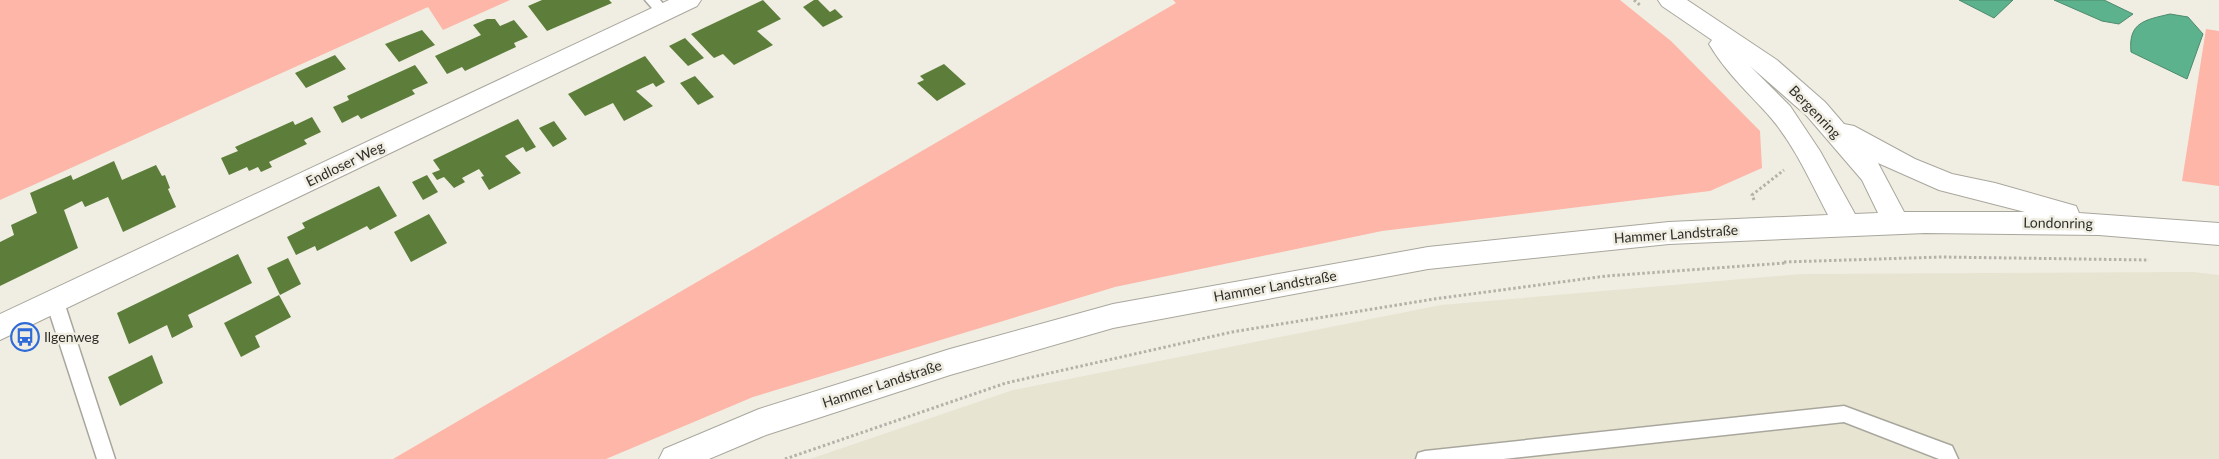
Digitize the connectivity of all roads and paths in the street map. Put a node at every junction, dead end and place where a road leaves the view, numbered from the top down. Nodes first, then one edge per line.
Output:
1 (690, 0) edge
2 (1670, 0) edge
3 (658, 6) edge
4 (1708, 27) junction
5 (1828, 124) junction
6 (1896, 223) junction
7 (2099, 224) junction
8 (1847, 225) junction
9 (2219, 234) edge
10 (1942, 257) dead end
11 (2158, 261) dead end
12 (1785, 263) dead end
13 (55, 302) junction
14 (0, 328) edge
15 (106, 459) edge
16 (675, 459) edge
17 (785, 459) edge
18 (1425, 459) edge
19 (1949, 459) edge

1 - 3 main road, Endloser Weg
2 - 4 main road, Bergenring
3 - 13 main road, Endloser Weg
4 - 5 main road, Bergenring
4 - 8 main road, Bergenring
5 - 6 main road, Bergenring
5 - 7 main road
6 - 7 main road, Londonring
6 - 8 main road, Hammer Landstraße
7 - 9 main road, Londonring
8 - 16 main road, Hammer Landstraße
10 - 11 path
12 - 17 path
13 - 14 main road, Endloser Weg
13 - 15 lane
18 - 19 lane

